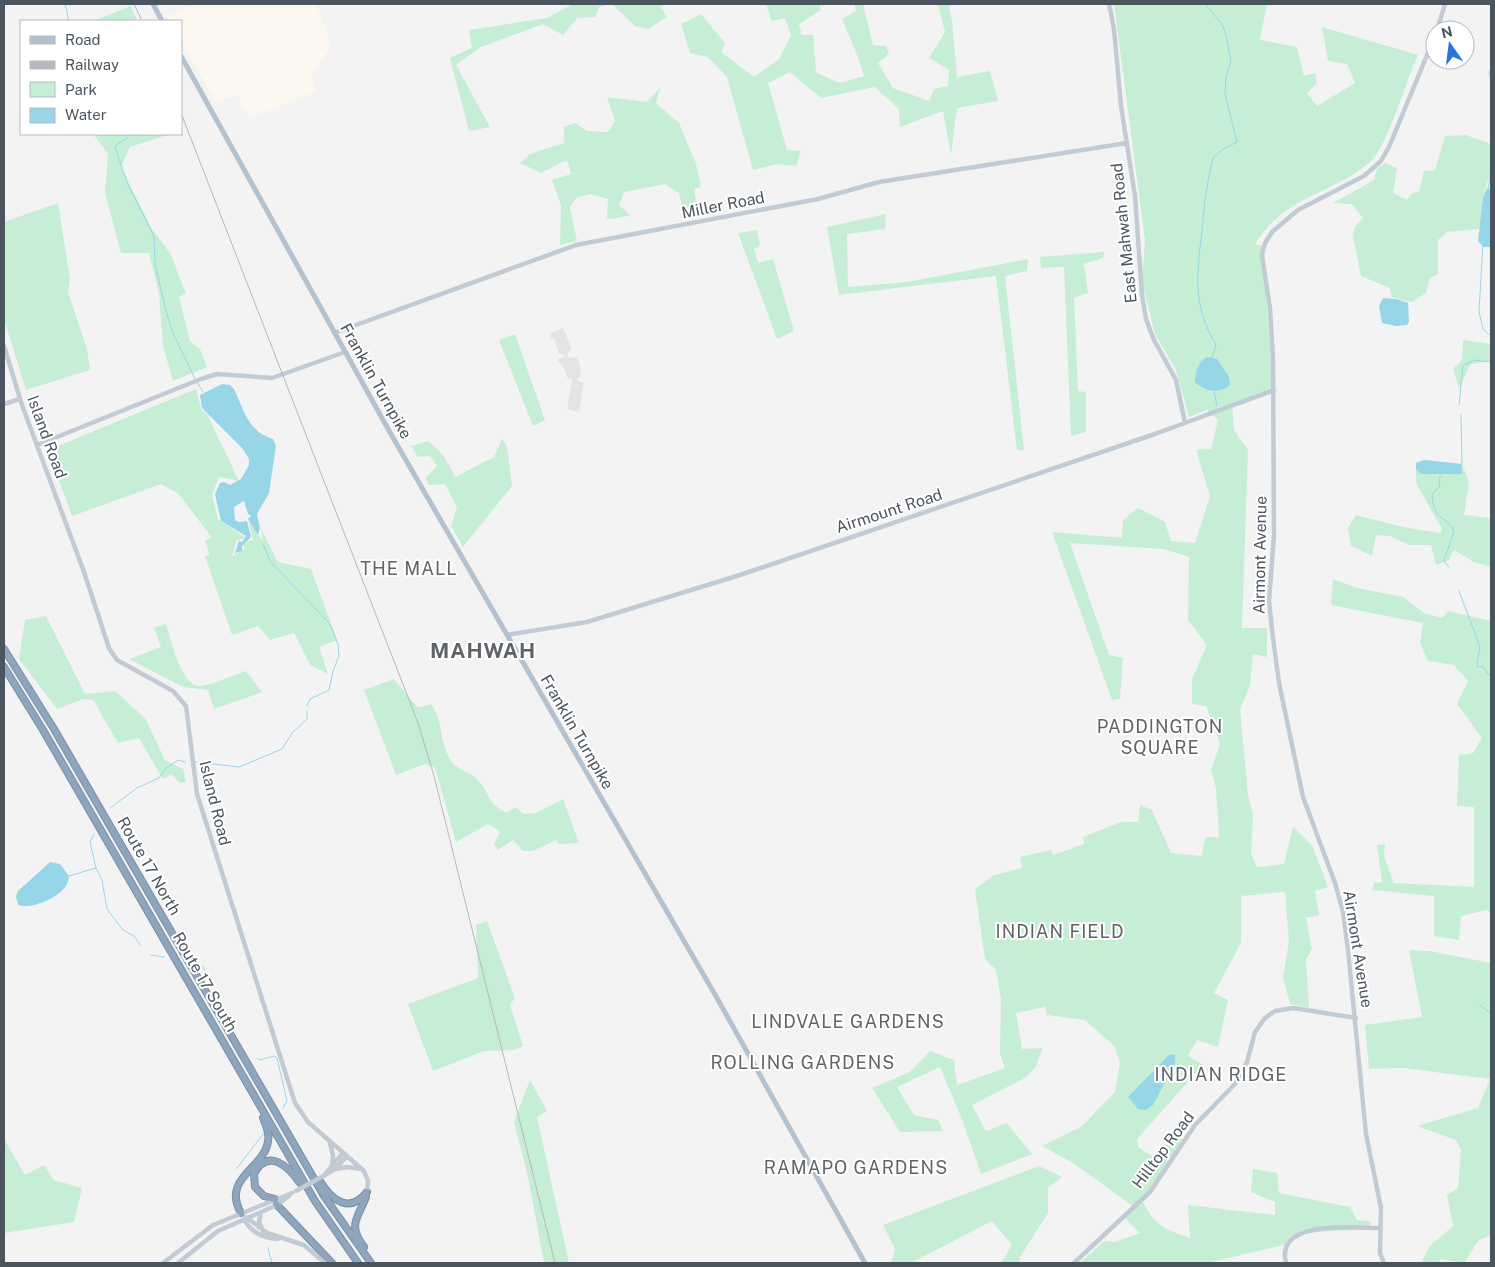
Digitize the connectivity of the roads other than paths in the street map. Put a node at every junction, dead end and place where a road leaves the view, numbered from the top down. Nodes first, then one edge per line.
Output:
1 (153, 4) edge
2 (1109, 4) edge
3 (1445, 4) edge
4 (161, 20) edge
5 (1440, 20) edge
6 (1425, 57) edge
7 (182, 58) edge
8 (1127, 143) junction
9 (334, 333) junction
10 (4, 346) edge
11 (345, 352) junction
12 (1274, 390) junction
13 (20, 399) junction
14 (4, 404) edge
15 (1185, 423) junction
16 (37, 445) junction
17 (507, 635) junction
18 (4, 649) edge
19 (4, 668) edge
20 (1356, 1018) junction
21 (259, 1105) junction
22 (330, 1142) junction
23 (295, 1146) junction
24 (345, 1154) junction
25 (333, 1168) junction
26 (362, 1170) junction
27 (368, 1192) junction
28 (315, 1201) junction
29 (276, 1202) junction
30 (261, 1212) junction
31 (244, 1217) junction
32 (1380, 1228) junction
33 (264, 1232) junction
34 (289, 1240) junction
35 (366, 1256) junction
36 (163, 1263) edge
37 (178, 1263) edge
38 (325, 1263) edge
39 (332, 1263) edge
40 (358, 1263) edge
41 (371, 1263) edge
42 (865, 1263) edge
43 (1074, 1263) edge
44 (1286, 1263) edge
45 (1384, 1263) edge

1 - 4 main road
2 - 8 street, East Mahwah Road
3 - 5 street
6 - 12 street, Airmont Avenue
7 - 9 main road, Franklin Turnpike
8 - 9 street, Miller Road
8 - 15 street, East Mahwah Road
9 - 11 main road, Franklin Turnpike
10 - 13 street, Island Road
11 - 16 street
11 - 17 main road, Franklin Turnpike
12 - 15 street, Airmount Road
12 - 20 street, Airmont Avenue
13 - 14 street
13 - 16 street, Island Road
15 - 17 street, Airmount Road
16 - 22 street, Island Road
17 - 42 main road, Franklin Turnpike
18 - 23 highway, Route 17 North
19 - 21 highway, Route 17 South
20 - 32 street, Airmont Avenue
20 - 43 street, Hilltop Road
21 - 28 highway
21 - 31 highway
22 - 24 street, Island Road
22 - 25 street
23 - 27 highway
23 - 35 highway
24 - 25 street
24 - 26 street, Island Road
25 - 26 street
25 - 29 street, bridge
26 - 27 street
27 - 35 highway
28 - 29 highway
28 - 40 highway
29 - 30 street
29 - 31 street
29 - 39 highway
30 - 31 street
30 - 33 street
31 - 33 street
31 - 34 street
31 - 36 street
31 - 37 street
32 - 44 street
32 - 45 street, Airmont Avenue
33 - 34 street
34 - 38 street
35 - 41 highway

